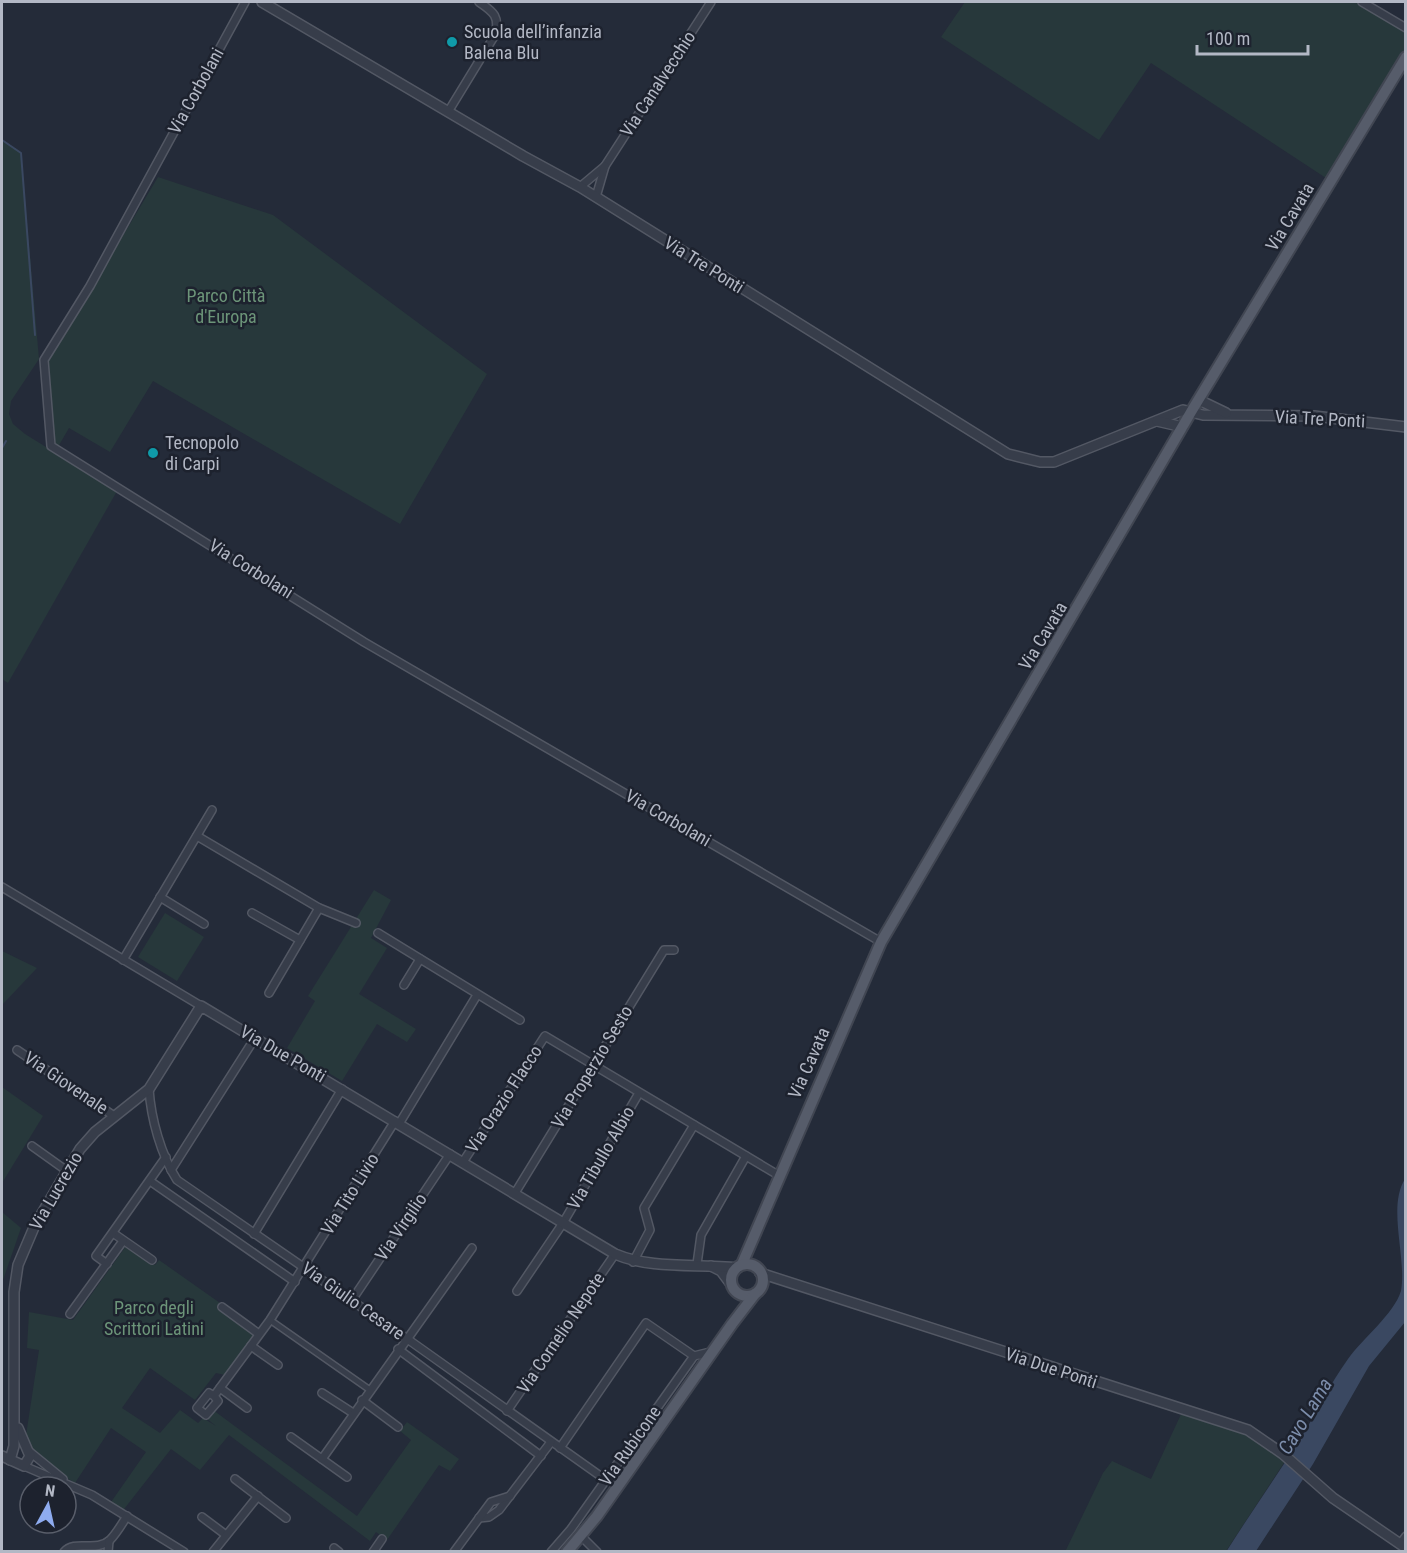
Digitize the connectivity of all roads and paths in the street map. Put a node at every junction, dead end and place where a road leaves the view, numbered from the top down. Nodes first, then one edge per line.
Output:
1 (245, 2) edge
2 (262, 2) edge
3 (479, 2) edge
4 (711, 2) edge
5 (1362, 2) edge
6 (1406, 28) edge
7 (1406, 57) edge
8 (448, 112) junction
9 (605, 166) junction
10 (580, 187) junction
11 (596, 197) junction
12 (1199, 400) junction
13 (1191, 412) junction
14 (1234, 416) junction
15 (1155, 421) junction
16 (1183, 427) junction
17 (1406, 427) edge
18 (212, 810) dead end
19 (197, 836) junction
20 (2, 887) edge
21 (160, 897) junction
22 (319, 908) junction
23 (252, 914) dead end
24 (356, 923) dead end
25 (204, 924) dead end
26 (378, 933) dead end
27 (300, 940) junction
28 (881, 942) junction
29 (674, 950) dead end
30 (123, 960) junction
31 (420, 960) junction
32 (404, 986) dead end
33 (269, 993) dead end
34 (477, 995) junction
35 (201, 1006) junction
36 (520, 1020) dead end
37 (255, 1038) junction
38 (17, 1050) dead end
39 (594, 1065) junction
40 (149, 1089) junction
41 (342, 1089) junction
42 (639, 1093) junction
43 (114, 1116) junction
44 (397, 1122) junction
45 (694, 1125) junction
46 (32, 1146) dead end
47 (450, 1155) junction
48 (746, 1156) junction
49 (166, 1157) junction
50 (463, 1162) junction
51 (171, 1170) junction
52 (67, 1171) junction
53 (778, 1175) junction
54 (150, 1181) junction
55 (515, 1193) junction
56 (563, 1223) junction
57 (113, 1233) junction
58 (254, 1234) junction
59 (123, 1241) junction
60 (472, 1248) dead end
61 (747, 1250) junction
62 (615, 1254) junction
63 (152, 1260) dead end
64 (633, 1262) junction
65 (106, 1264) junction
66 (702, 1264) junction
67 (304, 1266) junction
68 (740, 1266) junction
69 (758, 1273) junction
70 (295, 1282) junction
71 (734, 1290) junction
72 (517, 1291) dead end
73 (755, 1294) junction
74 (352, 1300) junction
75 (222, 1307) dead end
76 (70, 1314) dead end
77 (270, 1320) junction
78 (732, 1324) junction
79 (260, 1334) junction
80 (406, 1338) junction
81 (251, 1346) junction
82 (398, 1349) junction
83 (714, 1351) junction
84 (694, 1356) junction
85 (278, 1365) dead end
86 (220, 1388) junction
87 (370, 1390) junction
88 (322, 1393) dead end
89 (214, 1396) dead end
90 (362, 1400) junction
91 (247, 1408) dead end
92 (507, 1411) junction
93 (353, 1413) junction
94 (15, 1420) junction
95 (398, 1427) dead end
96 (291, 1437) dead end
97 (551, 1442) junction
98 (24, 1446) junction
99 (560, 1449) junction
100 (541, 1455) junction
101 (5, 1458) edge
102 (321, 1459) junction
103 (24, 1466) junction
104 (47, 1475) edge
105 (58, 1475) edge
106 (347, 1477) dead end
107 (235, 1479) dead end
108 (606, 1480) junction
109 (78, 1488) edge
110 (258, 1496) junction
111 (127, 1516) junction
112 (202, 1517) dead end
113 (286, 1518) dead end
114 (226, 1534) junction
115 (581, 1536) junction
116 (382, 1539) dead end
117 (109, 1541) junction
118 (1404, 1546) edge
119 (64, 1551) edge
120 (108, 1551) edge
121 (184, 1551) edge
122 (213, 1551) edge
123 (373, 1551) edge
124 (454, 1551) edge
125 (551, 1551) edge
126 (567, 1551) edge
127 (597, 1551) edge

1 - 28 street, Via Corbolani
2 - 8 street, Via Tre Ponti
3 - 8 street
4 - 9 street, Via Canalvecchio
5 - 6 street
7 - 12 main road, Via Cavata
8 - 10 street, Via Tre Ponti
9 - 10 street, Via Canalvecchio
9 - 11 street, Via Canalvecchio
10 - 11 street, Via Tre Ponti
11 - 15 street, Via Tre Ponti
12 - 13 main road, Via Cavata
12 - 14 street, Via Tre Ponti
13 - 14 street, Via Tre Ponti
13 - 15 street, Via Tre Ponti
13 - 16 main road, Via Cavata
14 - 17 street, Via Tre Ponti
15 - 16 street
16 - 28 main road, Via Cavata
18 - 19 street
19 - 21 street
19 - 22 street
20 - 30 street, Via Due Ponti
21 - 25 street
21 - 30 street
22 - 24 street
22 - 27 street
23 - 27 street
26 - 31 street
27 - 33 street
28 - 53 main road, Via Cavata
29 - 39 street, Via Properzio Sesto
30 - 35 street, Via Due Ponti
31 - 32 street
31 - 34 street
34 - 36 street
34 - 44 street, Via Tito Livio
35 - 37 street, Via Due Ponti
35 - 40 street, Via Lucrezio
37 - 41 street, Via Due Ponti
37 - 51 street
38 - 43 street, Via Giovenale
39 - 42 street
39 - 50 street, Via Orazio Flacco
39 - 55 street, Via Properzio Sesto
40 - 43 street, Via Lucrezio
40 - 49 street, Via Giulio Cesare
41 - 44 street, Via Due Ponti
41 - 58 street
42 - 45 street
42 - 56 street, Via Tibullo Albio
43 - 52 street, Via Lucrezio
44 - 47 street, Via Due Ponti
44 - 67 street, Via Tito Livio
45 - 48 street
45 - 64 street
46 - 52 street
47 - 50 street, Via Due Ponti
47 - 74 street, Via Virgilio
48 - 53 street
48 - 66 street
49 - 51 street, Via Giulio Cesare
49 - 54 street
50 - 55 street, Via Due Ponti
51 - 58 street, Via Giulio Cesare
52 - 94 street, Via Lucrezio
53 - 61 main road, Via Cavata
54 - 57 street
54 - 70 street, Via Giulio Cesare
55 - 56 street, Via Due Ponti
56 - 62 street, Via Due Ponti
56 - 72 street
57 - 59 street
57 - 65 street
58 - 67 street, Via Giulio Cesare
59 - 63 street
59 - 65 street
60 - 80 street
61 - 68 main road, Via Cavata
61 - 69 main road
62 - 64 street, Via Due Ponti
62 - 92 street, Via Cornelio Nepote
64 - 66 street, Via Due Ponti
65 - 76 street
66 - 68 street, Via Due Ponti
66 - 71 street
67 - 70 street, Via Tito Livio
67 - 74 street, Via Giulio Cesare
68 - 69 main road
68 - 71 main road, Via Cavata
69 - 73 main road
69 - 118 street, Via Due Ponti
70 - 77 street, Via Tito Livio
71 - 73 main road
71 - 78 main road
73 - 78 main road
74 - 80 street, Via Giulio Cesare
75 - 79 street
77 - 79 street, Via Tito Livio
77 - 87 street
78 - 83 main road
79 - 81 street, Via Tito Livio
80 - 82 street
80 - 92 street, Via Giulio Cesare
81 - 85 street
81 - 86 street, Via Tito Livio
82 - 87 street
82 - 100 street, Via Giulio Cesare
83 - 84 street
83 - 115 main road
84 - 99 street
84 - 108 street, Via Rubicone
86 - 89 street, Via Tito Livio
86 - 91 street
87 - 90 street
88 - 93 street
90 - 93 street
90 - 95 street
92 - 97 street, Via Giulio Cesare
93 - 102 street
94 - 98 street, Via Lucrezio
94 - 101 street, Via Lucrezio
96 - 102 street
97 - 99 street, Via Giulio Cesare
97 - 100 street
98 - 103 street, Via Lucrezio
98 - 105 street, Via Lucrezio
99 - 108 street, Via Giulio Cesare
100 - 124 street
101 - 103 street
102 - 106 street
103 - 104 street
107 - 110 street
108 - 125 street, Via Rubicone
109 - 111 street
110 - 113 street
110 - 114 street
111 - 117 street
111 - 121 street
112 - 114 street
114 - 122 street
115 - 126 main road
115 - 127 street
116 - 123 street
117 - 119 street
117 - 120 street

